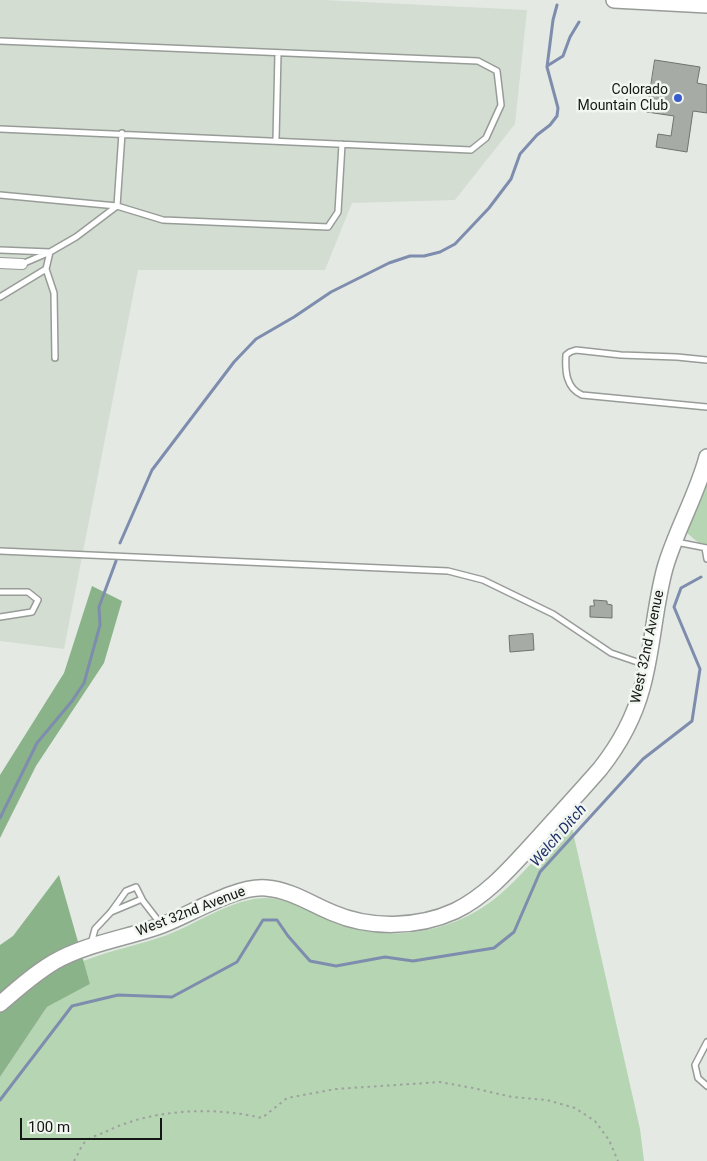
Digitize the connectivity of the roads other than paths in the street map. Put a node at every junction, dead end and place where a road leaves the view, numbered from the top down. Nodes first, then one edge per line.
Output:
1 (614, 0) edge
2 (707, 5) edge
3 (0, 41) edge
4 (278, 53) junction
5 (0, 128) edge
6 (122, 133) junction
7 (276, 140) junction
8 (342, 144) junction
9 (0, 195) edge
10 (117, 206) junction
11 (0, 250) edge
12 (50, 252) junction
13 (0, 262) edge
14 (22, 264) joint
15 (46, 269) junction
16 (0, 297) edge
17 (55, 358) dead end
18 (707, 360) edge
19 (707, 406) edge
20 (707, 457) edge
21 (673, 541) junction
22 (706, 548) edge
23 (0, 551) edge
24 (707, 558) edge
25 (0, 592) edge
26 (0, 617) edge
27 (647, 666) junction
28 (142, 899) junction
29 (111, 912) junction
30 (162, 925) junction
31 (91, 946) junction
32 (0, 1004) edge
33 (707, 1042) edge
34 (707, 1086) edge

1 - 2 street
3 - 4 lane
4 - 7 lane
4 - 8 lane
5 - 6 lane
6 - 7 lane
6 - 10 lane
7 - 8 lane
8 - 10 lane
9 - 10 lane
10 - 12 lane
11 - 12 lane
12 - 14 lane
12 - 15 lane
13 - 14 street
15 - 16 lane
15 - 17 lane
18 - 19 lane
20 - 21 street, West 32nd Avenue
21 - 22 lane
21 - 27 street, West 32nd Avenue
22 - 24 lane
23 - 27 lane
25 - 26 lane
27 - 30 street, West 32nd Avenue
28 - 29 lane
28 - 29 lane
28 - 30 lane
29 - 31 lane
30 - 31 street, West 32nd Avenue
31 - 32 street, West 32nd Avenue
33 - 34 lane

